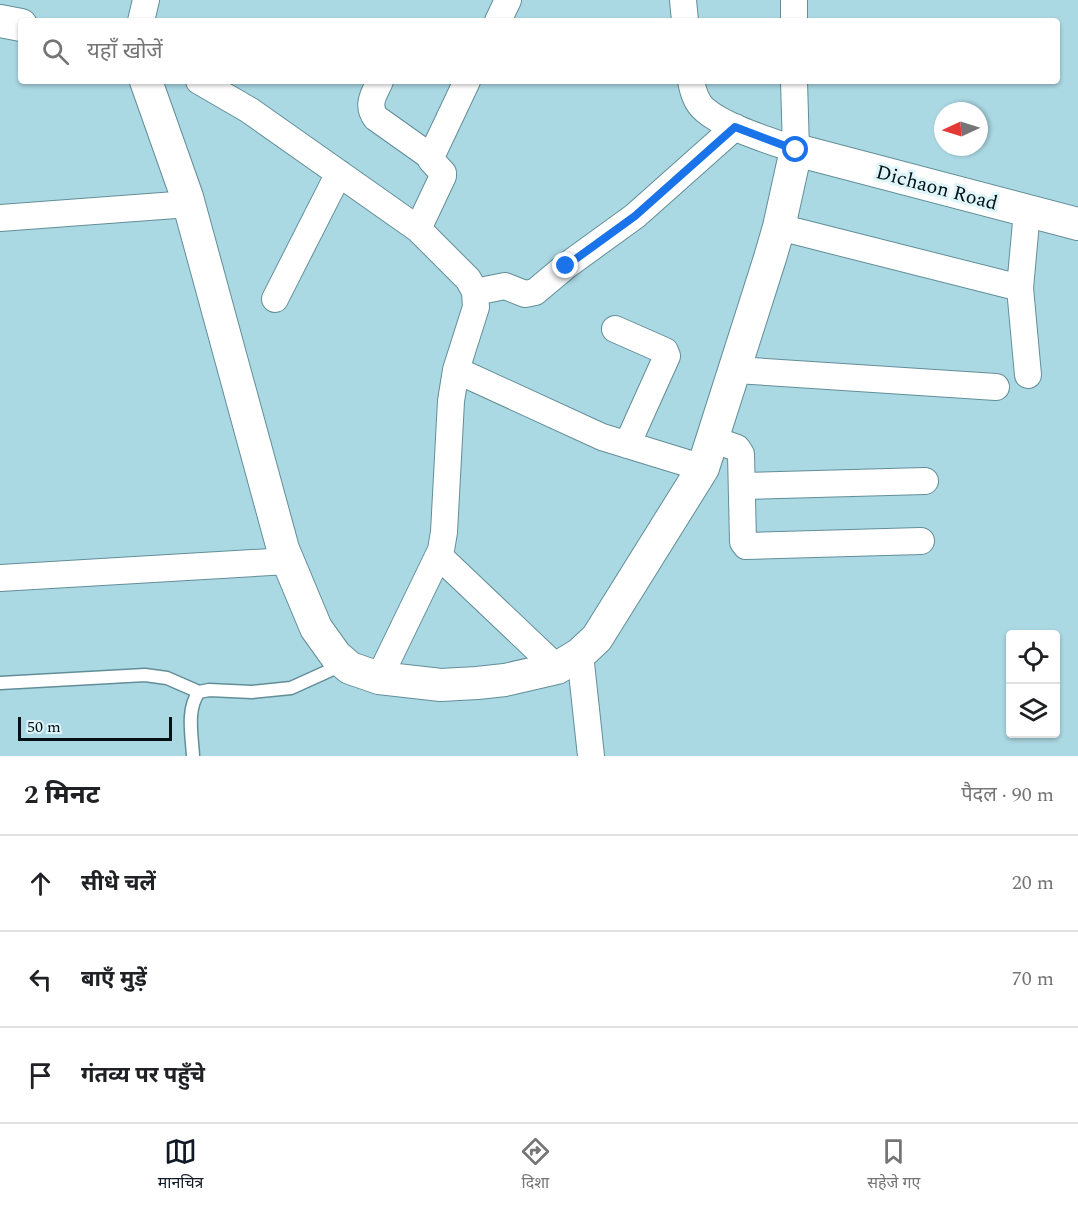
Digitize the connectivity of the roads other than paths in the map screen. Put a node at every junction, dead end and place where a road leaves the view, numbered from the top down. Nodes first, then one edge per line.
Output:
1 (146, 0) edge
2 (508, 0) edge
3 (683, 0) edge
4 (794, 0) edge
5 (142, 18) edge
6 (499, 18) edge
7 (685, 18) edge
8 (794, 18) edge
9 (0, 21) edge
10 (18, 24) edge
11 (147, 84) edge
12 (204, 84) edge
13 (379, 84) edge
14 (466, 84) edge
15 (692, 84) edge
16 (794, 84) edge
17 (735, 127) junction
18 (796, 150) junction
19 (431, 157) junction
20 (339, 173) junction
21 (189, 204) junction
22 (1026, 211) junction
23 (0, 218) edge
24 (1078, 224) edge
25 (779, 227) junction
26 (418, 229) junction
27 (1020, 288) junction
28 (475, 292) junction
29 (275, 299) dead end
30 (615, 329) dead end
31 (456, 370) junction
32 (736, 370) junction
33 (1028, 375) dead end
34 (996, 387) dead end
35 (627, 445) junction
36 (708, 454) junction
37 (925, 481) dead end
38 (743, 486) junction
39 (921, 541) dead end
40 (440, 556) junction
41 (288, 561) junction
42 (0, 578) edge
43 (568, 661) junction
44 (344, 664) junction
45 (379, 678) junction
46 (0, 683) edge
47 (199, 692) junction
48 (193, 756) edge
49 (591, 756) edge

1 - 5 street
2 - 6 street
3 - 7 street
4 - 8 street
9 - 10 street
11 - 21 street
12 - 20 street
13 - 19 street
14 - 19 street
15 - 17 street
16 - 18 street
17 - 18 street
17 - 28 street
18 - 22 street, Dichaon Road
18 - 25 street
19 - 26 street
20 - 26 street
20 - 29 street
21 - 23 street
21 - 41 street
22 - 24 street, Dichaon Road
22 - 27 street
25 - 27 street
25 - 32 street
26 - 28 street
27 - 33 street
28 - 31 street
30 - 35 street
31 - 35 street
31 - 40 street
32 - 34 street
32 - 36 street
35 - 36 street
36 - 38 street
36 - 43 street
37 - 38 street
38 - 39 street
40 - 43 street
40 - 45 street
41 - 42 street
41 - 44 street
43 - 45 street
43 - 49 street
44 - 45 street
44 - 47 lane
46 - 47 lane
47 - 48 lane

